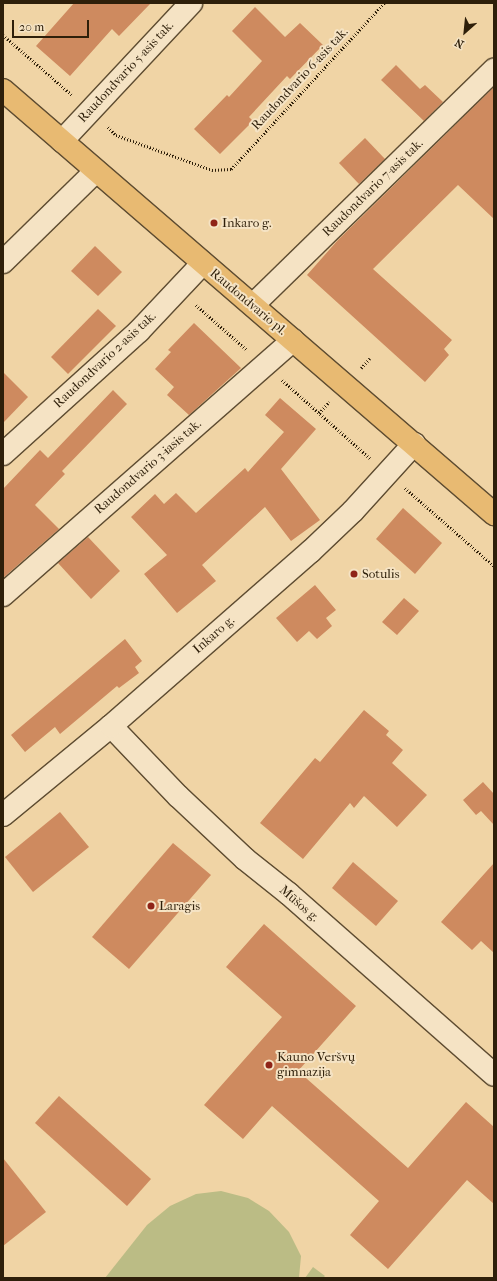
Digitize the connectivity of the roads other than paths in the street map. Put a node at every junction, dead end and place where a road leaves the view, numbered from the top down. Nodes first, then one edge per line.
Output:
1 (191, 3) edge
2 (494, 70) edge
3 (3, 90) edge
4 (62, 141) junction
5 (96, 171) junction
6 (3, 262) edge
7 (203, 263) junction
8 (252, 305) junction
9 (293, 340) junction
10 (414, 444) junction
11 (3, 454) edge
12 (494, 514) edge
13 (3, 595) edge
14 (110, 726) junction
15 (3, 815) edge
16 (494, 1075) edge

1 - 4 street, Raudondvario 5-asis tak.
2 - 8 street, Raudondvario 7-asis tak.
3 - 4 main road, Raudondvario pl.
4 - 5 main road, Raudondvario pl.
5 - 6 street
5 - 7 main road, Raudondvario pl.
7 - 8 main road, Raudondvario pl.
7 - 11 street, Raudondvario 2-asis tak.
8 - 9 main road, Raudondvario pl.
9 - 10 main road, Raudondvario pl.
9 - 13 street, Raudondvario 3-iasis tak.
10 - 12 main road, Raudondvario pl.
10 - 14 street, Inkaro g.
14 - 15 street, Inkaro g.
14 - 16 street, Mūšos g.

